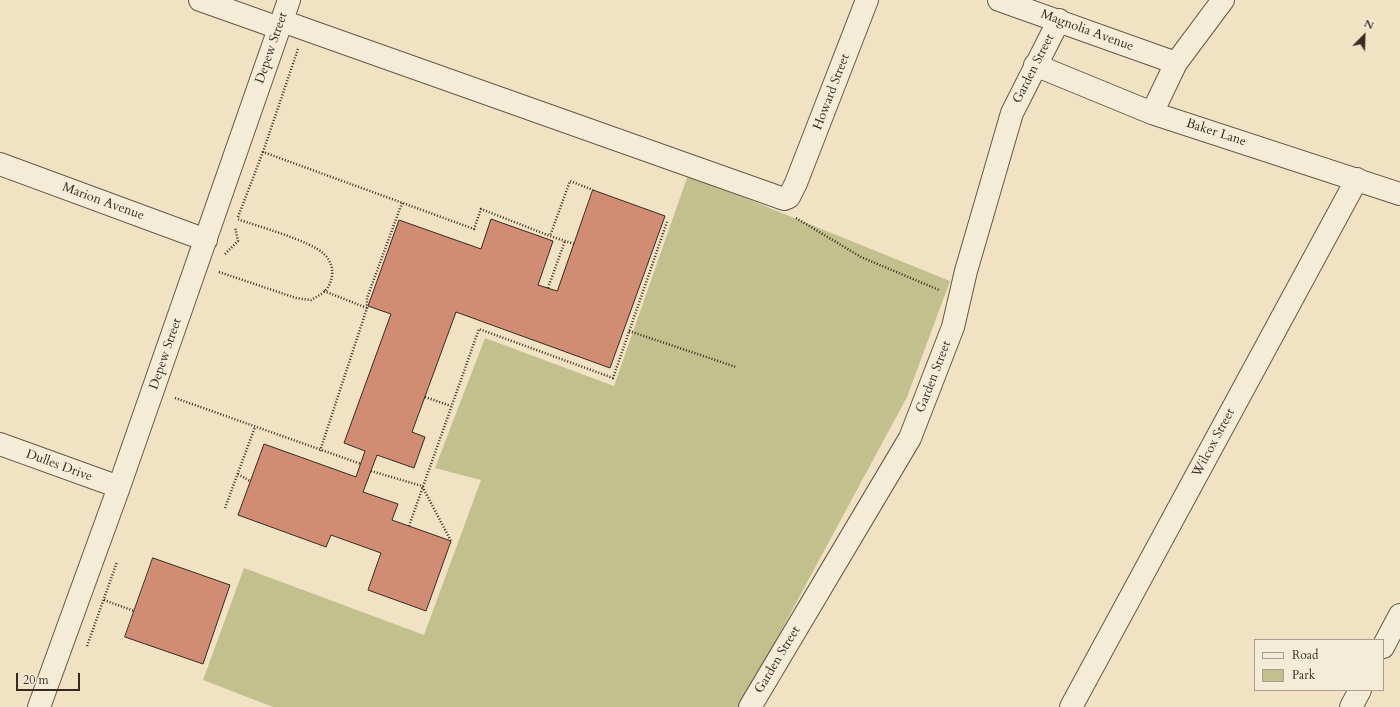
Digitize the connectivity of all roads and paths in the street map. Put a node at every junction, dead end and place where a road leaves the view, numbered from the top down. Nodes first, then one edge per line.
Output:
1 (200, 0) edge
2 (289, 0) edge
3 (867, 0) edge
4 (998, 0) edge
5 (1223, 0) edge
6 (1059, 20) junction
7 (281, 24) junction
8 (300, 45) dead end
9 (1176, 63) junction
10 (1036, 65) junction
11 (1152, 113) junction
12 (0, 164) edge
13 (1357, 179) junction
14 (593, 190) dead end
15 (1400, 194) edge
16 (778, 198) junction
17 (402, 203) junction
18 (238, 219) dead end
19 (666, 222) dead end
20 (550, 236) junction
21 (206, 240) junction
22 (565, 241) junction
23 (574, 244) dead end
24 (219, 272) dead end
25 (548, 288) dead end
26 (324, 291) junction
27 (960, 298) junction
28 (367, 308) junction
29 (629, 331) junction
30 (736, 367) dead end
31 (425, 397) dead end
32 (175, 398) dead end
33 (451, 406) junction
34 (255, 427) junction
35 (0, 444) edge
36 (320, 450) junction
37 (361, 464) dead end
38 (371, 471) dead end
39 (238, 474) junction
40 (250, 481) dead end
41 (422, 486) junction
42 (119, 487) junction
43 (226, 508) dead end
44 (409, 526) dead end
45 (451, 541) dead end
46 (104, 600) dead end
47 (134, 611) dead end
48 (1400, 615) edge
49 (1384, 645) edge
50 (1360, 691) edge
51 (39, 707) edge
52 (750, 707) edge
53 (1071, 707) edge
54 (1352, 707) edge

1 - 7 street
2 - 7 street, Depew Street
3 - 16 street, Howard Street
4 - 6 street, Magnolia Avenue
5 - 9 street
6 - 9 street, Magnolia Avenue
6 - 10 street, Garden Street
7 - 16 street
7 - 21 street, Depew Street
8 - 17 path
9 - 11 street
10 - 11 street, Baker Lane
10 - 27 street, Garden Street
11 - 13 street, Baker Lane
12 - 21 street, Marion Avenue
13 - 15 street, Baker Lane
13 - 53 street, Wilcox Street
14 - 20 path
16 - 27 path
17 - 20 path
17 - 28 path
18 - 26 path
19 - 29 path
20 - 22 path
21 - 42 street, Depew Street
22 - 23 path
22 - 25 path
24 - 26 path
26 - 28 path
27 - 52 street, Garden Street
28 - 36 path
29 - 30 path
29 - 33 path
31 - 33 path
32 - 34 path
33 - 41 path
34 - 36 path
34 - 39 path
35 - 42 street, Dulles Drive
36 - 37 path
38 - 41 path
39 - 40 path
39 - 43 path
41 - 44 path
41 - 45 path
42 - 51 street, Depew Street
46 - 47 path
48 - 49 street
50 - 54 street

